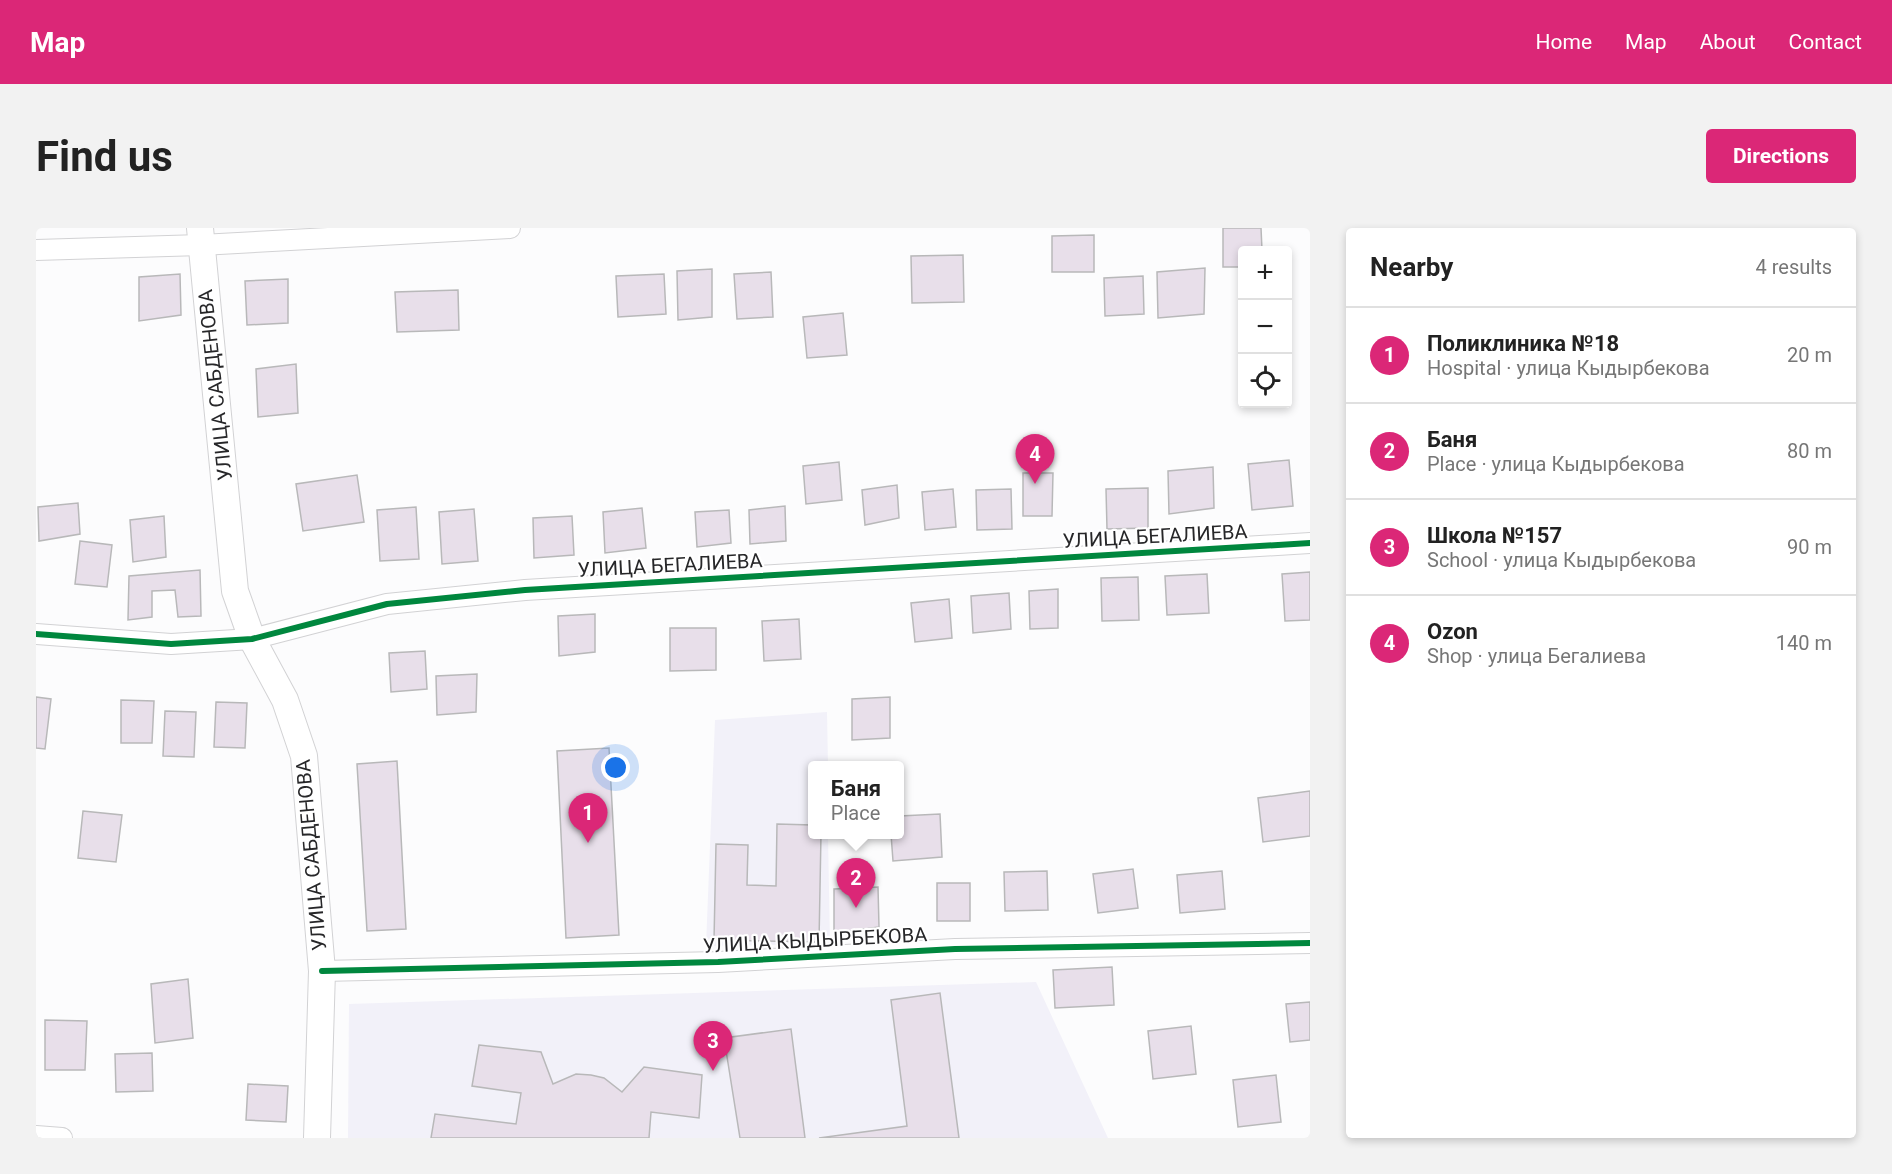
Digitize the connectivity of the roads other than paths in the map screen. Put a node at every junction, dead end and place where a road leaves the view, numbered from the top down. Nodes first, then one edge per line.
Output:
1 (510, 228) edge
2 (201, 236) edge
3 (36, 250) edge
4 (1310, 543) edge
5 (36, 634) edge
6 (252, 639) junction
7 (1310, 943) edge
8 (321, 971) junction
9 (36, 1136) edge
10 (62, 1138) edge
11 (317, 1138) edge

1 - 2 street
2 - 3 street
2 - 6 street, УЛИЦА САБДЕНОВА
4 - 6 street, УЛИЦА БЕГАЛИЕВА
5 - 6 street, УЛИЦА БЕГАЛИЕВА
6 - 8 street, УЛИЦА САБДЕНОВА
7 - 8 street, УЛИЦА КЫДЫРБЕКОВА
8 - 11 street, УЛИЦА САБДЕНОВА
9 - 10 street

